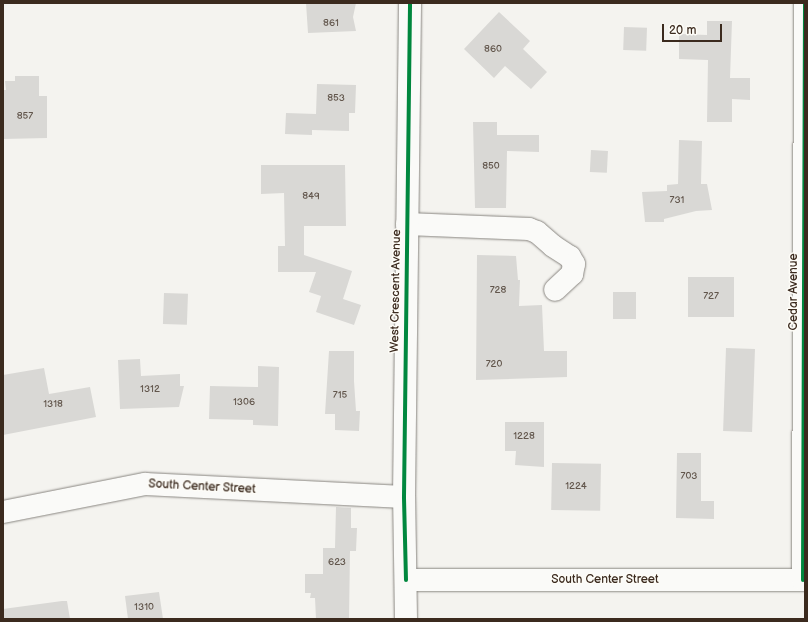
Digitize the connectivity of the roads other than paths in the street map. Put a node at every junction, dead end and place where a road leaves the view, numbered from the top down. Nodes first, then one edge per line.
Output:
1 (410, 3) edge
2 (805, 3) edge
3 (407, 224) junction
4 (555, 290) dead end
5 (404, 497) junction
6 (3, 512) edge
7 (406, 580) junction
8 (804, 580) edge
9 (406, 619) edge

1 - 3 street, West Crescent Avenue
2 - 8 street, Cedar Avenue
3 - 4 street
3 - 5 street, West Crescent Avenue
5 - 6 street, South Center Street
5 - 7 street, West Crescent Avenue
7 - 8 street, South Center Street
7 - 9 street, West Crescent Avenue

